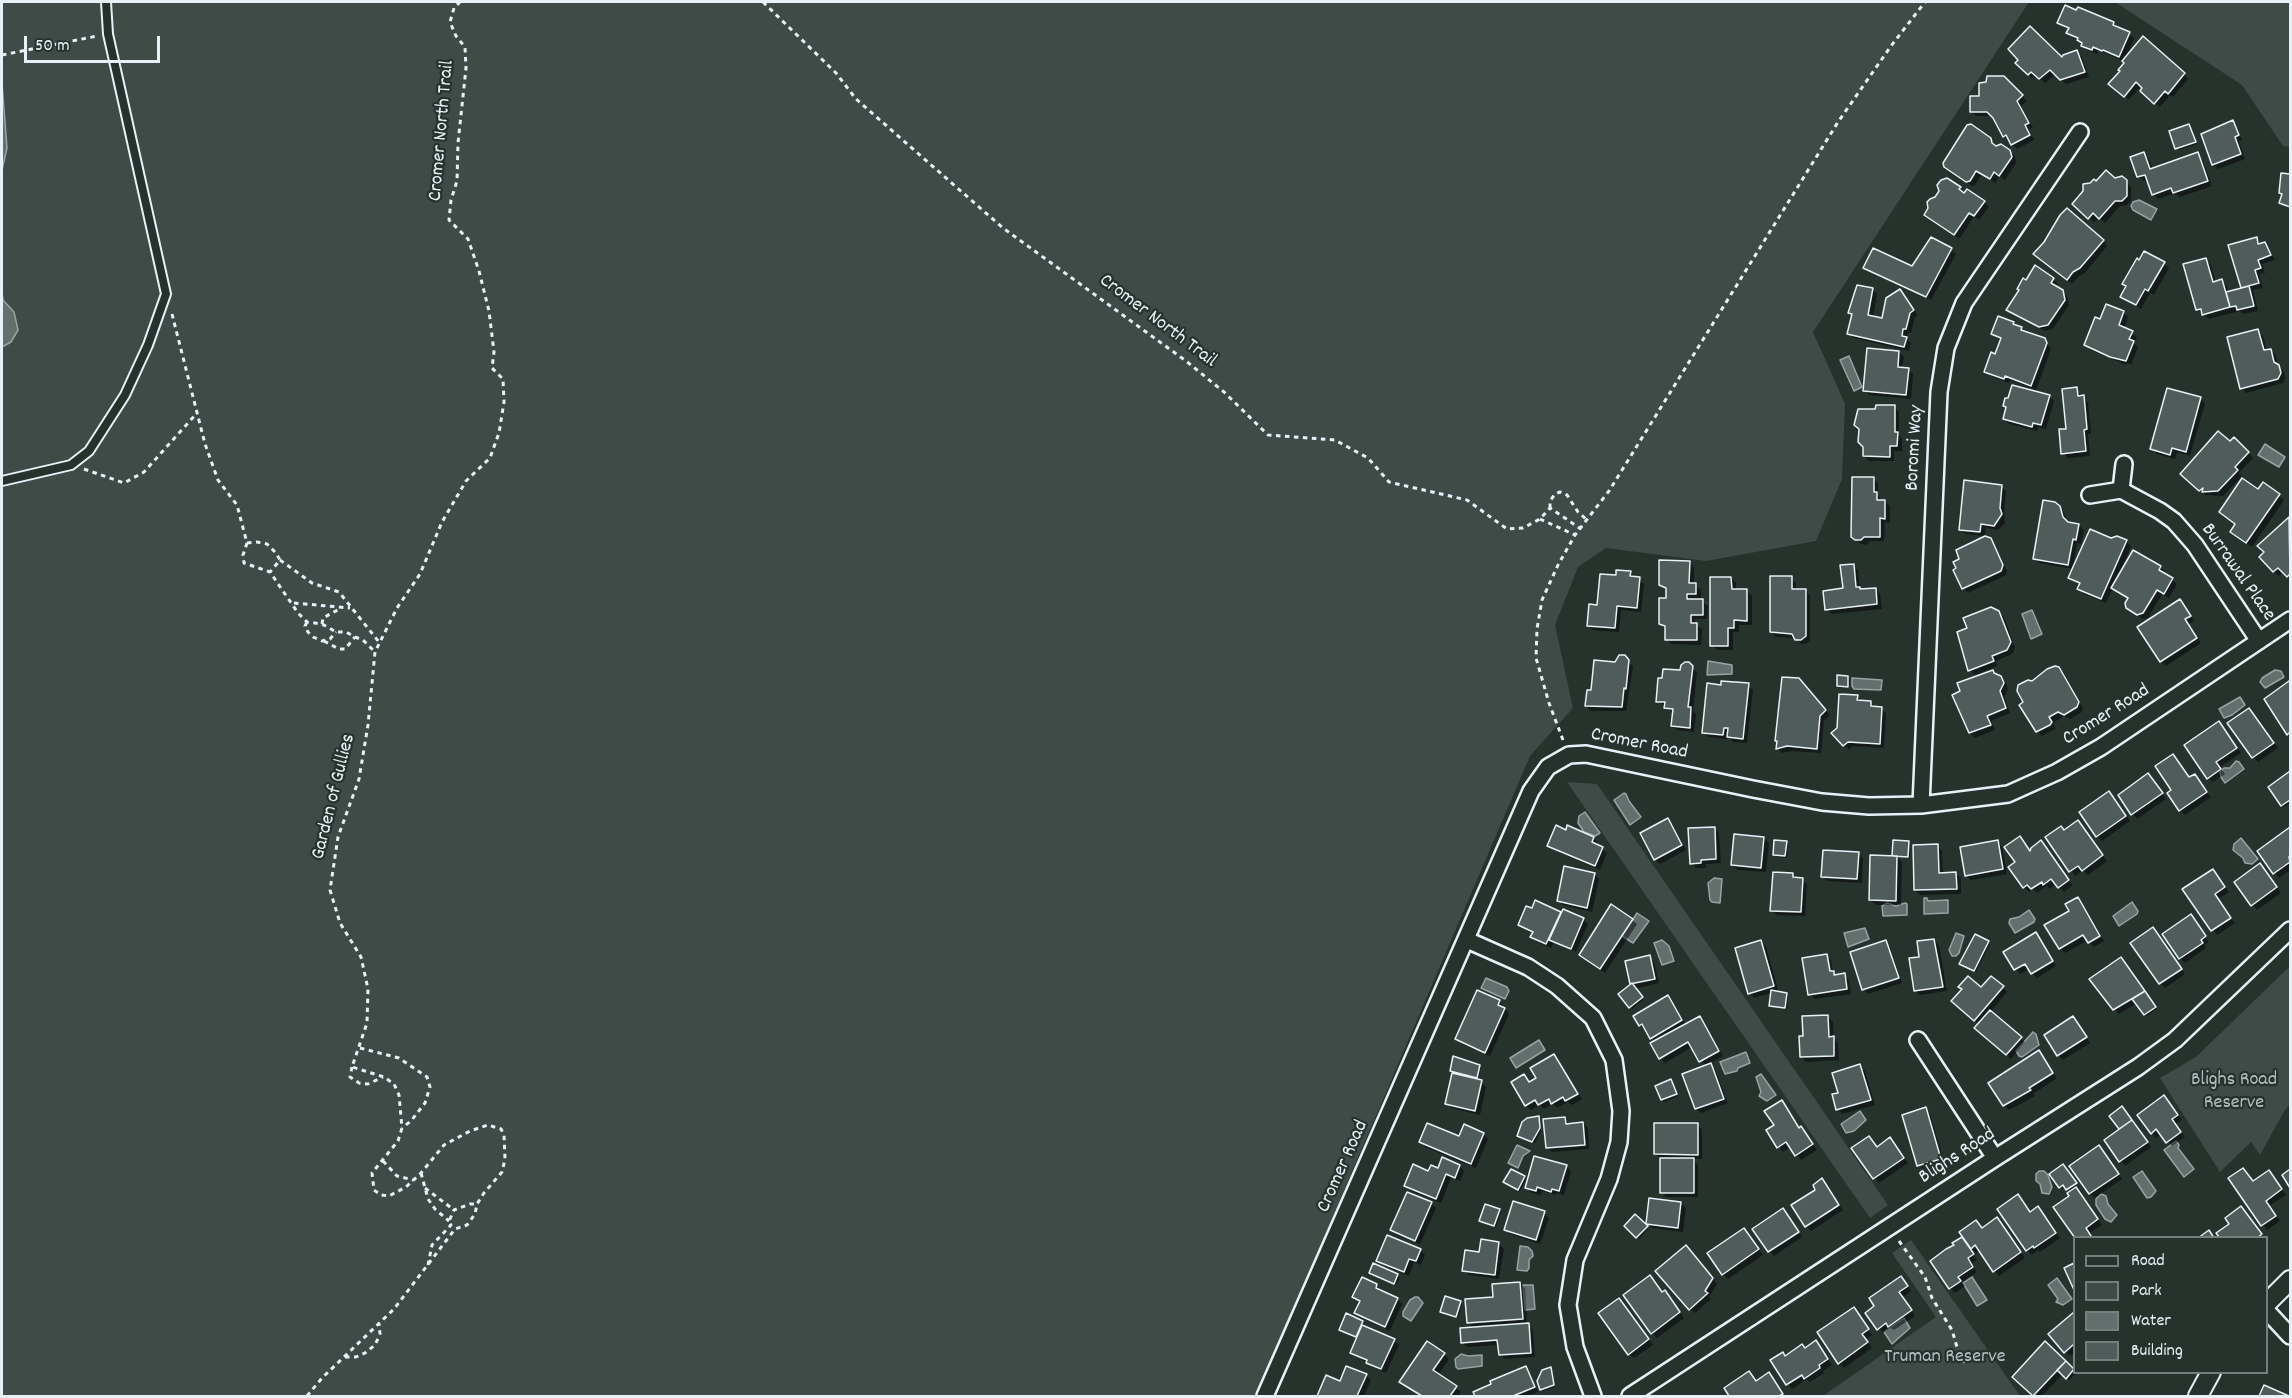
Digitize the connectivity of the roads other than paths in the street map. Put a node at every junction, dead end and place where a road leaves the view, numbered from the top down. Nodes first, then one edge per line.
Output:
1 (106, 2) edge
2 (2080, 132) dead end
3 (2124, 464) dead end
4 (2, 481) edge
5 (2121, 490) junction
6 (2090, 495) dead end
7 (2290, 621) edge
8 (2259, 641) junction
9 (1921, 805) junction
10 (2290, 930) edge
11 (1467, 940) junction
12 (1918, 1040) dead end
13 (1995, 1158) junction
14 (2290, 1280) edge
15 (2268, 1302) edge
16 (2268, 1312) edge
17 (2290, 1335) edge
18 (2210, 1374) edge
19 (1265, 1396) edge
20 (1593, 1396) edge
21 (1630, 1396) edge
22 (2198, 1396) edge

1 - 4 lane
2 - 9 street, Boromi Way
3 - 5 street
5 - 6 street
5 - 8 street, Burrawal Place
7 - 8 street, Cromer Road
8 - 9 street, Cromer Road
9 - 11 street, Cromer Road
10 - 13 street, Blighs Road
11 - 19 street, Cromer Road
11 - 20 street
12 - 13 street
13 - 21 street, Blighs Road
14 - 15 street
16 - 17 street
18 - 22 street

